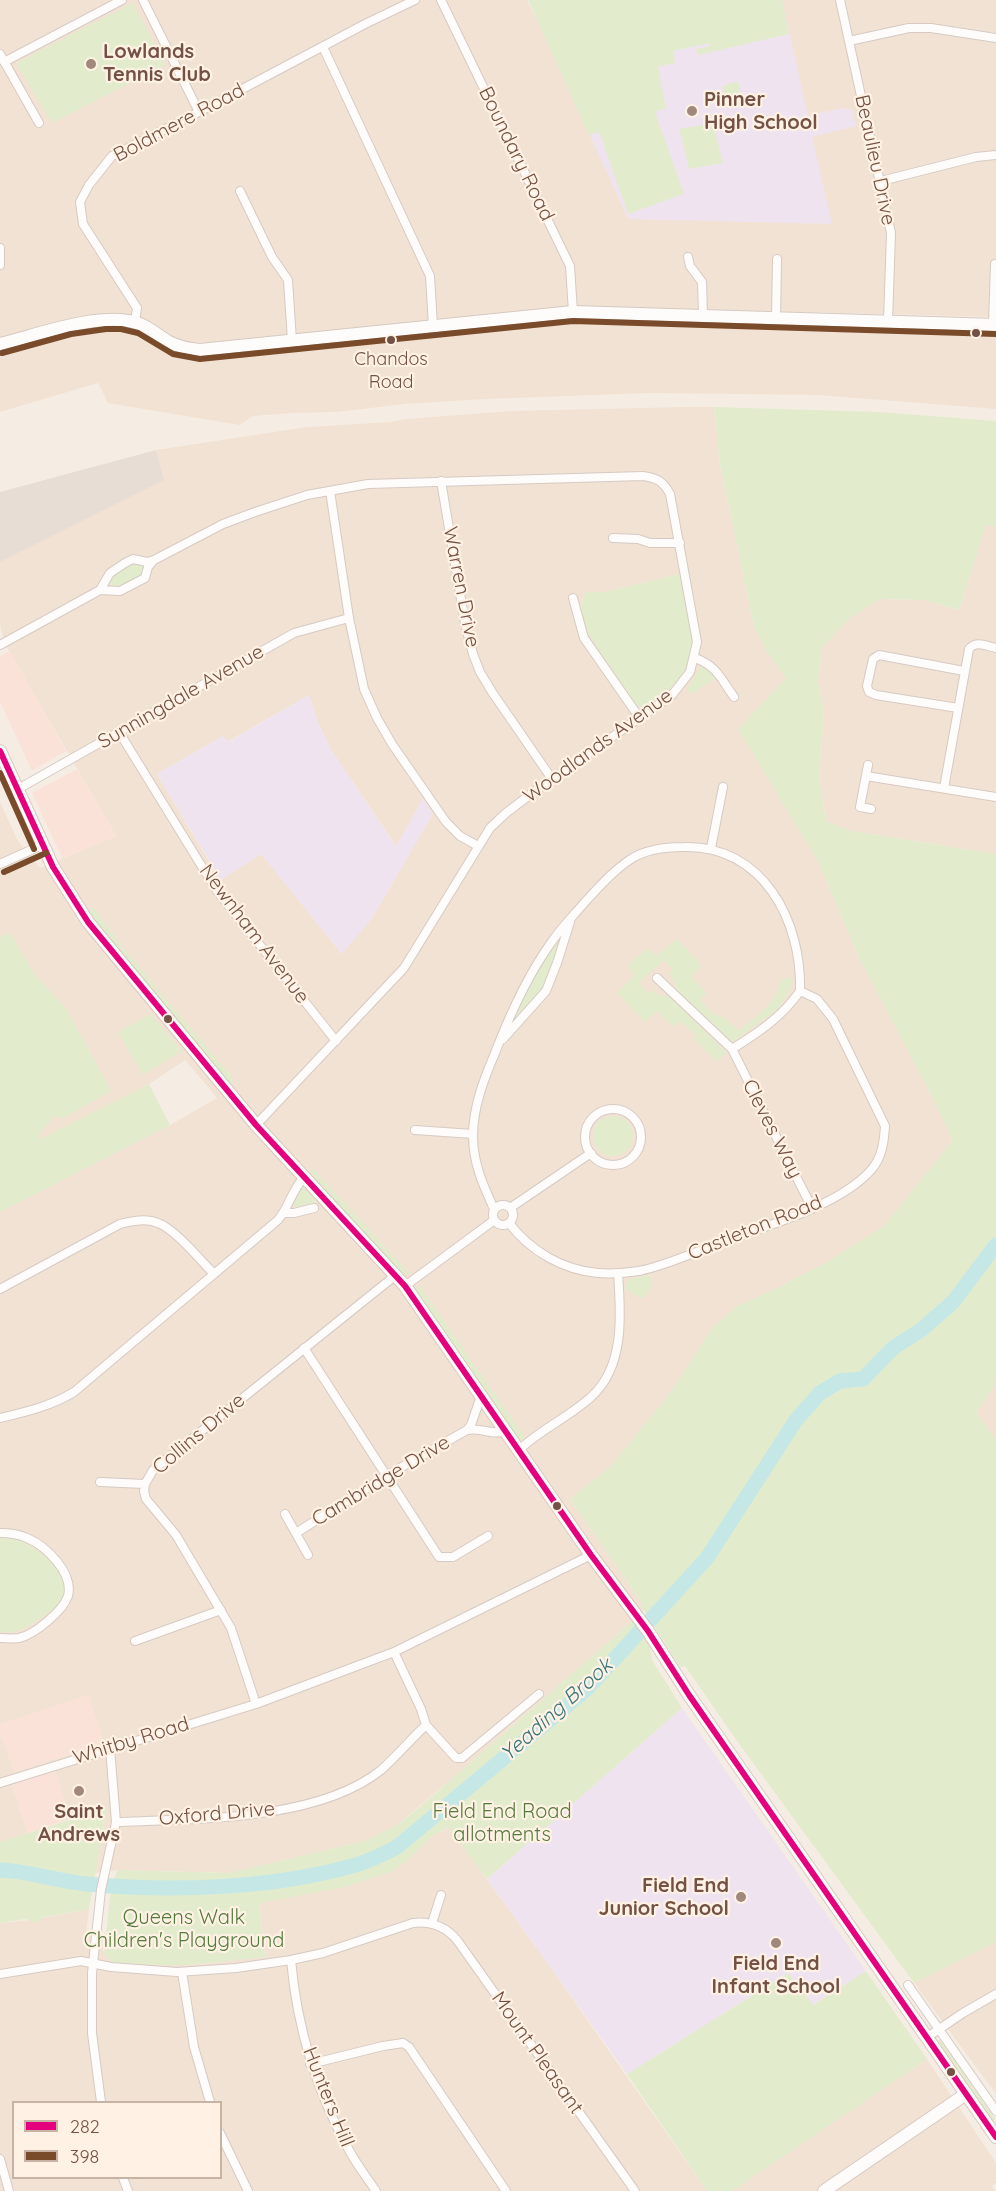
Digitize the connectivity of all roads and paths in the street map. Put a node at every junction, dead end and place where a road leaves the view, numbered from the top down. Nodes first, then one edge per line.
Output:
1 (122, 0) edge
2 (143, 0) edge
3 (415, 0) edge
4 (441, 0) edge
5 (840, 0) edge
6 (996, 38) edge
7 (849, 41) junction
8 (323, 47) junction
9 (2, 58) edge
10 (199, 112) junction
11 (39, 123) dead end
12 (996, 155) edge
13 (881, 181) junction
14 (240, 191) dead end
15 (0, 248) edge
16 (688, 257) dead end
17 (777, 259) dead end
18 (995, 264) edge
19 (0, 265) edge
20 (573, 312) junction
21 (703, 315) junction
22 (776, 318) junction
23 (888, 321) junction
24 (135, 322) junction
25 (995, 325) edge
26 (433, 326) junction
27 (292, 341) junction
28 (0, 344) edge
29 (441, 481) junction
30 (330, 491) junction
31 (613, 538) dead end
32 (680, 543) junction
33 (154, 560) junction
34 (100, 590) junction
35 (573, 598) dead end
36 (349, 618) junction
37 (0, 645) edge
38 (996, 648) edge
39 (695, 658) junction
40 (964, 671) junction
41 (734, 697) dead end
42 (958, 708) junction
43 (639, 717) junction
44 (120, 732) junction
45 (0, 751) edge
46 (868, 765) dead end
47 (866, 776) junction
48 (552, 779) junction
49 (723, 787) dead end
50 (944, 788) junction
51 (18, 789) junction
52 (996, 797) edge
53 (871, 809) dead end
54 (42, 845) junction
55 (478, 846) junction
56 (711, 848) junction
57 (0, 864) edge
58 (571, 919) junction
59 (657, 978) dead end
60 (800, 991) junction
61 (336, 1041) junction
62 (732, 1049) junction
63 (494, 1054) junction
64 (256, 1125) junction
65 (415, 1130) dead end
66 (473, 1134) junction
67 (591, 1154) junction
68 (304, 1177) junction
69 (314, 1208) dead end
70 (510, 1208) junction
71 (812, 1208) junction
72 (494, 1209) junction
73 (284, 1213) junction
74 (493, 1221) junction
75 (509, 1223) junction
76 (618, 1273) junction
77 (214, 1274) junction
78 (396, 1275) junction
79 (405, 1286) junction
80 (0, 1289) edge
81 (304, 1348) junction
82 (481, 1396) junction
83 (0, 1418) edge
84 (468, 1430) junction
85 (506, 1431) junction
86 (519, 1450) junction
87 (386, 1476) junction
88 (100, 1482) dead end
89 (145, 1484) junction
90 (285, 1514) dead end
91 (0, 1533) edge
92 (296, 1533) junction
93 (488, 1536) dead end
94 (308, 1555) dead end
95 (591, 1555) junction
96 (221, 1610) junction
97 (0, 1638) edge
98 (135, 1641) dead end
99 (394, 1652) junction
100 (539, 1694) dead end
101 (256, 1704) junction
102 (426, 1725) junction
103 (110, 1748) junction
104 (0, 1783) edge
105 (116, 1822) junction
106 (441, 1895) dead end
107 (432, 1923) junction
108 (291, 1960) junction
109 (93, 1962) junction
110 (182, 1972) junction
111 (0, 1974) edge
112 (908, 1985) dead end
113 (996, 1994) edge
114 (939, 2029) junction
115 (926, 2038) junction
116 (310, 2064) junction
117 (966, 2094) junction
118 (101, 2101) edge
119 (209, 2101) edge
120 (996, 2111) edge
121 (222, 2137) edge
122 (996, 2137) edge
123 (0, 2159) edge
124 (633, 2188) edge
125 (9, 2191) edge
126 (248, 2191) edge
127 (376, 2191) edge
128 (506, 2191) edge
129 (624, 2191) edge
130 (824, 2191) edge

1 - 9 street
2 - 10 street
3 - 8 street, Boldmere Road
4 - 20 street, Boundary Road
5 - 7 street, Beaulieu Drive
6 - 7 street
7 - 13 street, Beaulieu Drive
8 - 10 street, Boldmere Road
8 - 26 street
9 - 11 street
10 - 24 street, Boldmere Road
12 - 13 street
13 - 23 street, Beaulieu Drive
14 - 27 street
15 - 19 street
16 - 21 street
17 - 22 street
18 - 25 street
20 - 21 street
20 - 26 street
21 - 22 street
22 - 23 street
23 - 25 street
24 - 27 street
24 - 28 street
26 - 27 street
29 - 30 street, Woodlands Avenue
29 - 32 street, Woodlands Avenue
29 - 48 street, Warren Drive
30 - 33 street, Woodlands Avenue
30 - 36 street
31 - 32 street
32 - 39 street, Woodlands Avenue
33 - 34 street, Woodlands Avenue
33 - 34 street, Woodlands Avenue
34 - 37 street, Woodlands Avenue
35 - 43 street
36 - 44 street, Sunningdale Avenue
36 - 55 street
38 - 40 street
39 - 41 street
39 - 43 street, Woodlands Avenue
40 - 42 street
40 - 42 street
42 - 50 street
43 - 48 street, Woodlands Avenue
44 - 51 street, Sunningdale Avenue
44 - 61 street, Newnham Avenue
45 - 51 street
46 - 47 street
47 - 50 street
47 - 53 street
48 - 55 street, Woodlands Avenue
49 - 56 street
50 - 52 street
51 - 54 street
54 - 57 street
54 - 64 street
55 - 61 street, Woodlands Avenue
56 - 58 street
56 - 60 street
58 - 63 street
58 - 63 street
59 - 62 street, Cleves Way
60 - 62 street
60 - 71 street, Castleton Road
61 - 64 street, Woodlands Avenue
62 - 71 street, Cleves Way
63 - 66 street
64 - 68 street
65 - 66 street
66 - 72 street
67 - 67 street
67 - 70 street
68 - 73 street
68 - 78 street
69 - 73 street
70 - 72 street
70 - 75 street
71 - 76 street, Castleton Road
72 - 74 street
73 - 77 street
74 - 75 street
74 - 79 street
75 - 76 street, Castleton Road
76 - 86 street
77 - 80 street
77 - 83 street
78 - 79 street
78 - 81 street, Collins Drive
79 - 82 street
81 - 87 street
81 - 89 street, Collins Drive
82 - 84 street, Cambridge Drive
82 - 85 street
84 - 85 street, Cambridge Drive
84 - 87 street, Cambridge Drive
85 - 86 street
86 - 95 street
87 - 92 street, Cambridge Drive
87 - 93 street
88 - 89 street
89 - 96 street, Collins Drive
90 - 92 street
91 - 97 street
92 - 94 street
95 - 99 street, Whitby Road
95 - 115 street
96 - 98 street
96 - 101 street, Collins Drive
99 - 101 street, Whitby Road
99 - 102 street
100 - 102 street
101 - 103 street, Whitby Road
102 - 105 street, Oxford Drive
103 - 104 street, Whitby Road
103 - 105 street
105 - 109 street
106 - 107 street
107 - 108 street
107 - 124 street, Mount Pleasant
108 - 110 street
108 - 116 street, Hunters Hill
109 - 110 street
109 - 111 street
109 - 118 street
110 - 119 street
112 - 114 street
113 - 114 street
114 - 115 street
114 - 120 street
115 - 117 street
116 - 127 street, Hunters Hill
116 - 128 street
117 - 122 street
117 - 130 street
121 - 126 street
123 - 125 street
124 - 129 street

